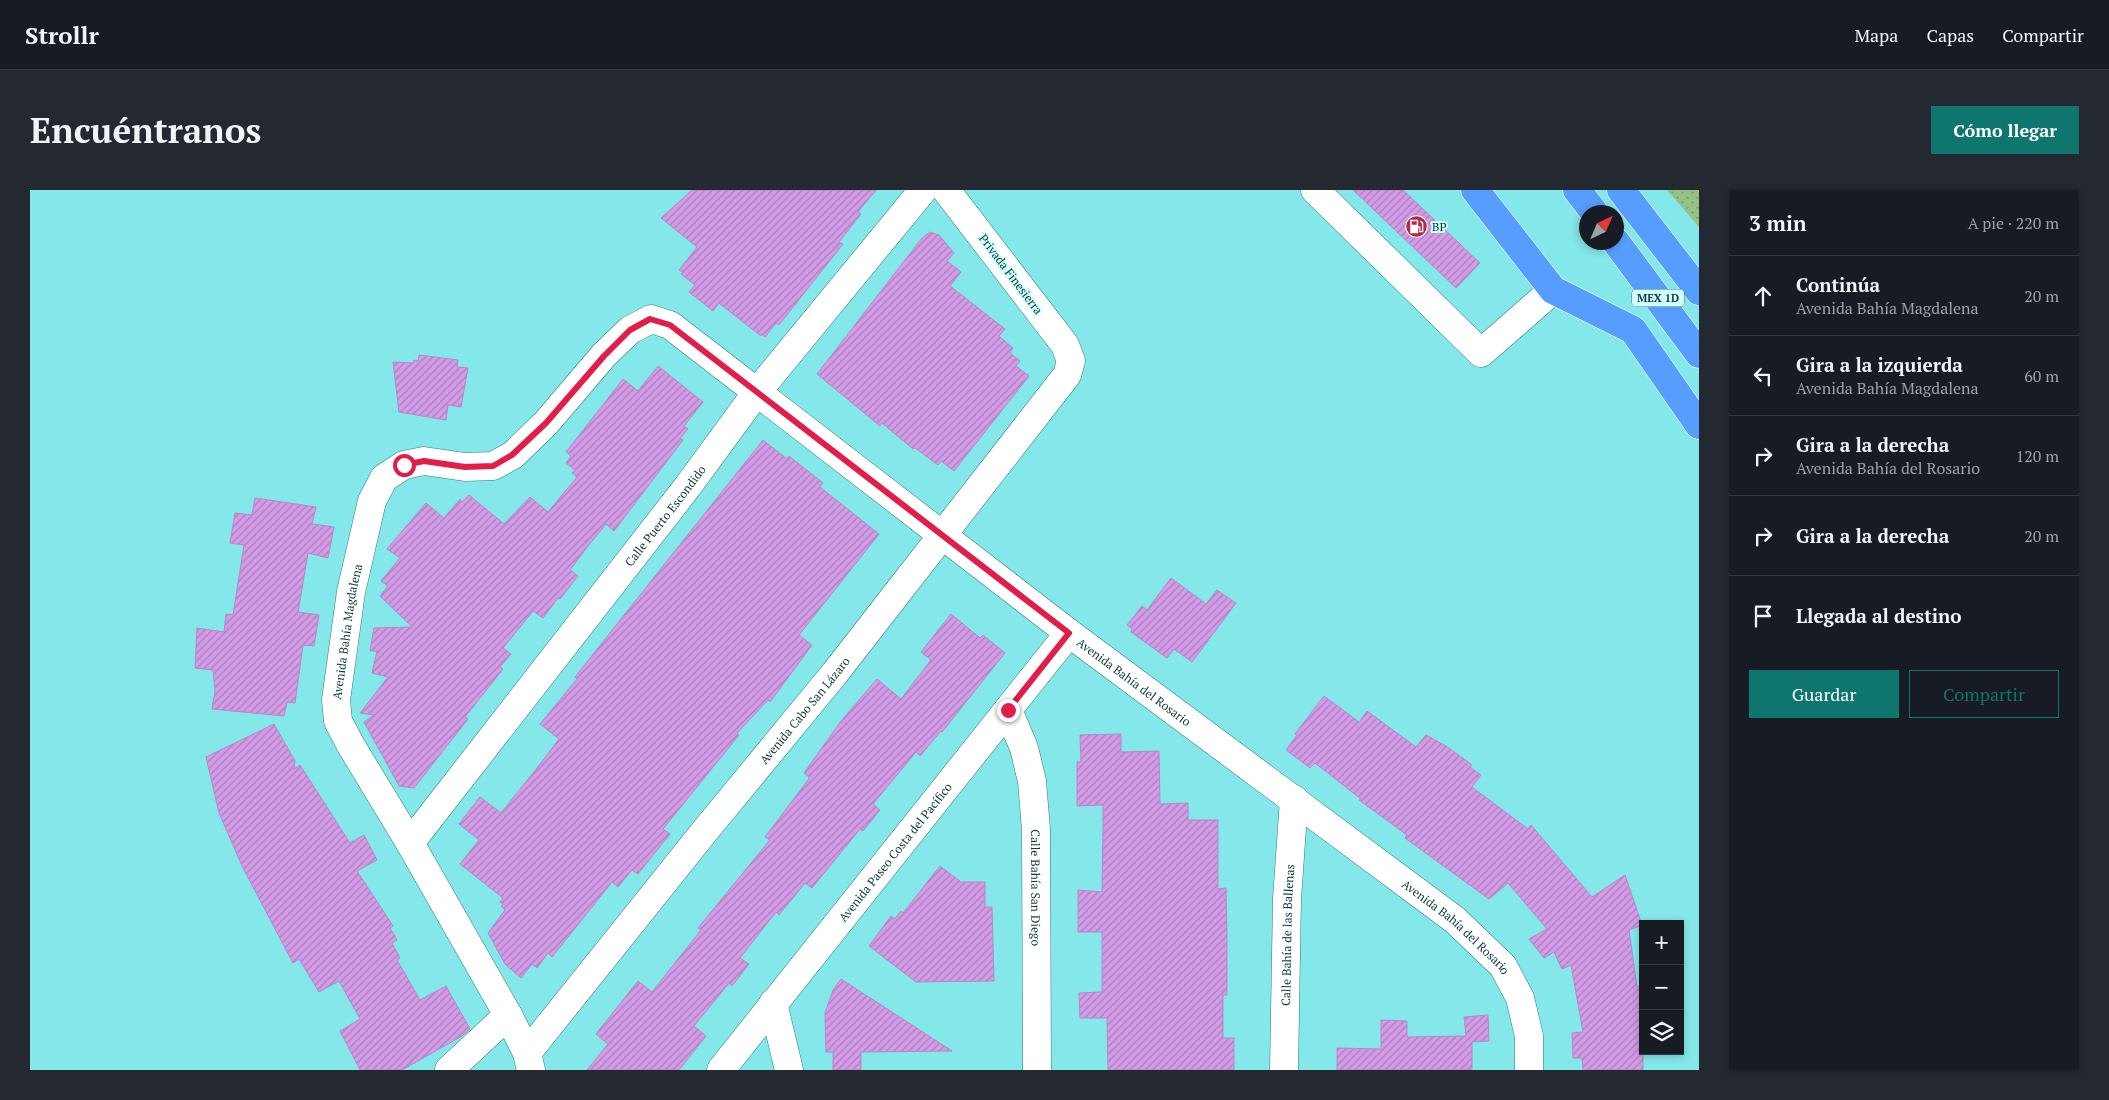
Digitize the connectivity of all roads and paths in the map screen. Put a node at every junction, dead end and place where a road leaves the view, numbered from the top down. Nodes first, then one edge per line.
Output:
1 (923, 190) edge
2 (946, 190) edge
3 (1315, 190) edge
4 (1475, 190) edge
5 (1577, 190) edge
6 (1621, 190) edge
7 (1589, 205) edge
8 (1622, 250) edge
9 (1553, 290) junction
10 (1699, 291) edge
11 (650, 319) joint
12 (1699, 354) edge
13 (1071, 361) joint
14 (757, 392) junction
15 (1699, 425) edge
16 (943, 536) junction
17 (1069, 633) junction
18 (1008, 710) junction
19 (1294, 799) junction
20 (410, 843) junction
21 (773, 1003) junction
22 (508, 1015) junction
23 (529, 1061) edge
24 (449, 1070) edge
25 (721, 1070) edge
26 (788, 1070) edge
27 (1037, 1070) edge
28 (1284, 1070) edge
29 (1530, 1070) edge

1 - 14 street, Calle Puerto Escondido
2 - 13 street, Privada Finesierra
3 - 9 street
4 - 9 highway
5 - 7 highway
6 - 10 highway, MEX 1D
8 - 12 highway, MEX 1D
9 - 15 highway
11 - 14 street, Avenida Bahía del Rosario
11 - 20 street, Avenida Bahía Magdalena
13 - 16 street, Avenida Cabo San Lázaro
14 - 16 street, Avenida Bahía del Rosario
14 - 20 street, Calle Puerto Escondido
16 - 17 street, Avenida Bahía del Rosario
16 - 23 street, Avenida Cabo San Lázaro
17 - 18 street, Avenida Paseo Costa del Pacífico
17 - 19 street, Avenida Bahía del Rosario
18 - 21 street, Avenida Paseo Costa del Pacífico
18 - 27 street, Calle Bahía San Diego
19 - 28 street, Calle Bahía de las Ballenas
19 - 29 street, Avenida Bahía del Rosario
20 - 22 street, Avenida Bahía Magdalena
21 - 25 street, Avenida Paseo Costa del Pacífico
21 - 26 street
22 - 23 street, Avenida Bahía Magdalena
22 - 24 street

